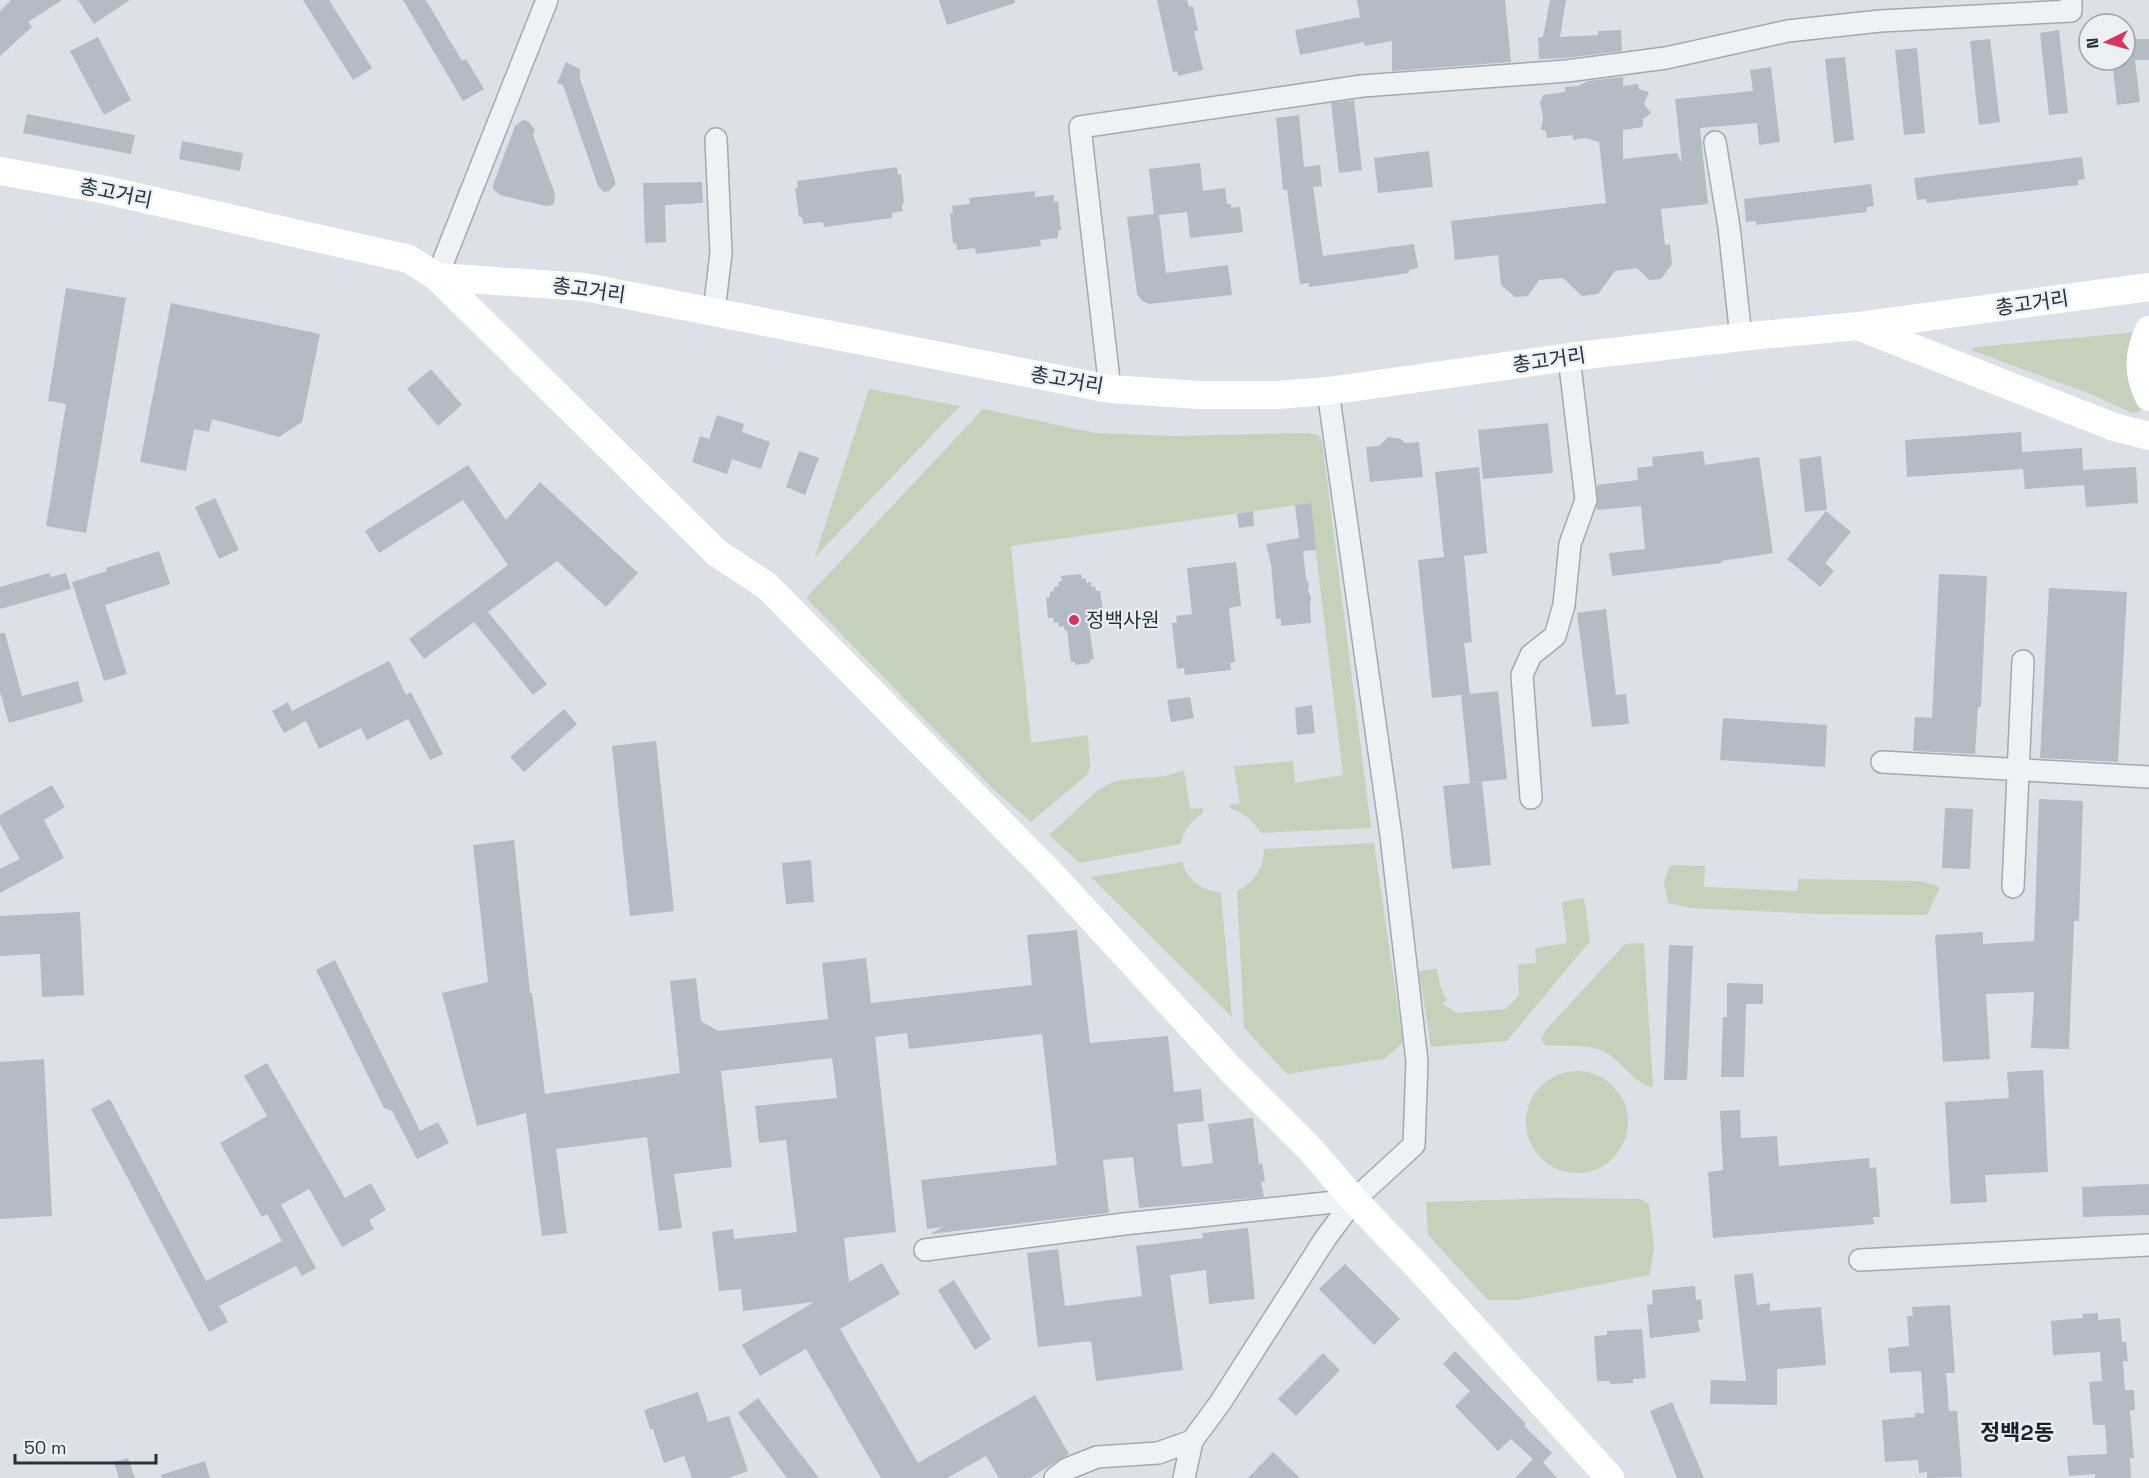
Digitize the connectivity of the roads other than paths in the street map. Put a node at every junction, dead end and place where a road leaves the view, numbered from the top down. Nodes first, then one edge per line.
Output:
1 (547, 0) edge
2 (2071, 0) edge
3 (716, 139) dead end
4 (1715, 142) dead end
5 (0, 171) edge
6 (437, 277) junction
7 (2149, 287) edge
8 (714, 312) junction
9 (1858, 326) junction
10 (2149, 330) edge
11 (1741, 337) junction
12 (1569, 357) junction
13 (1110, 388) junction
14 (1328, 391) junction
15 (2149, 397) edge
16 (2149, 436) edge
17 (2023, 661) dead end
18 (1882, 762) dead end
19 (2017, 769) junction
20 (2149, 777) edge
21 (1531, 798) dead end
22 (2013, 887) dead end
23 (1354, 1200) junction
24 (2149, 1245) edge
25 (925, 1250) dead end
26 (1860, 1260) dead end
27 (1192, 1441) junction
28 (1055, 1478) edge
29 (1184, 1478) edge
30 (1610, 1478) edge

1 - 6 street
2 - 13 street
3 - 8 street
4 - 11 street
5 - 6 main road, 총고거리
6 - 8 main road, 총고거리
6 - 23 main road
7 - 9 main road, 총고거리
8 - 13 main road, 총고거리
9 - 11 main road, 총고거리
9 - 16 main road
10 - 15 main road
11 - 12 main road, 총고거리
12 - 14 main road, 총고거리
12 - 21 street
13 - 14 main road, 총고거리
14 - 23 street
17 - 19 street
18 - 19 street
19 - 20 street
19 - 22 street
23 - 25 street
23 - 27 street
23 - 30 main road
24 - 26 street
27 - 28 street
27 - 29 street

